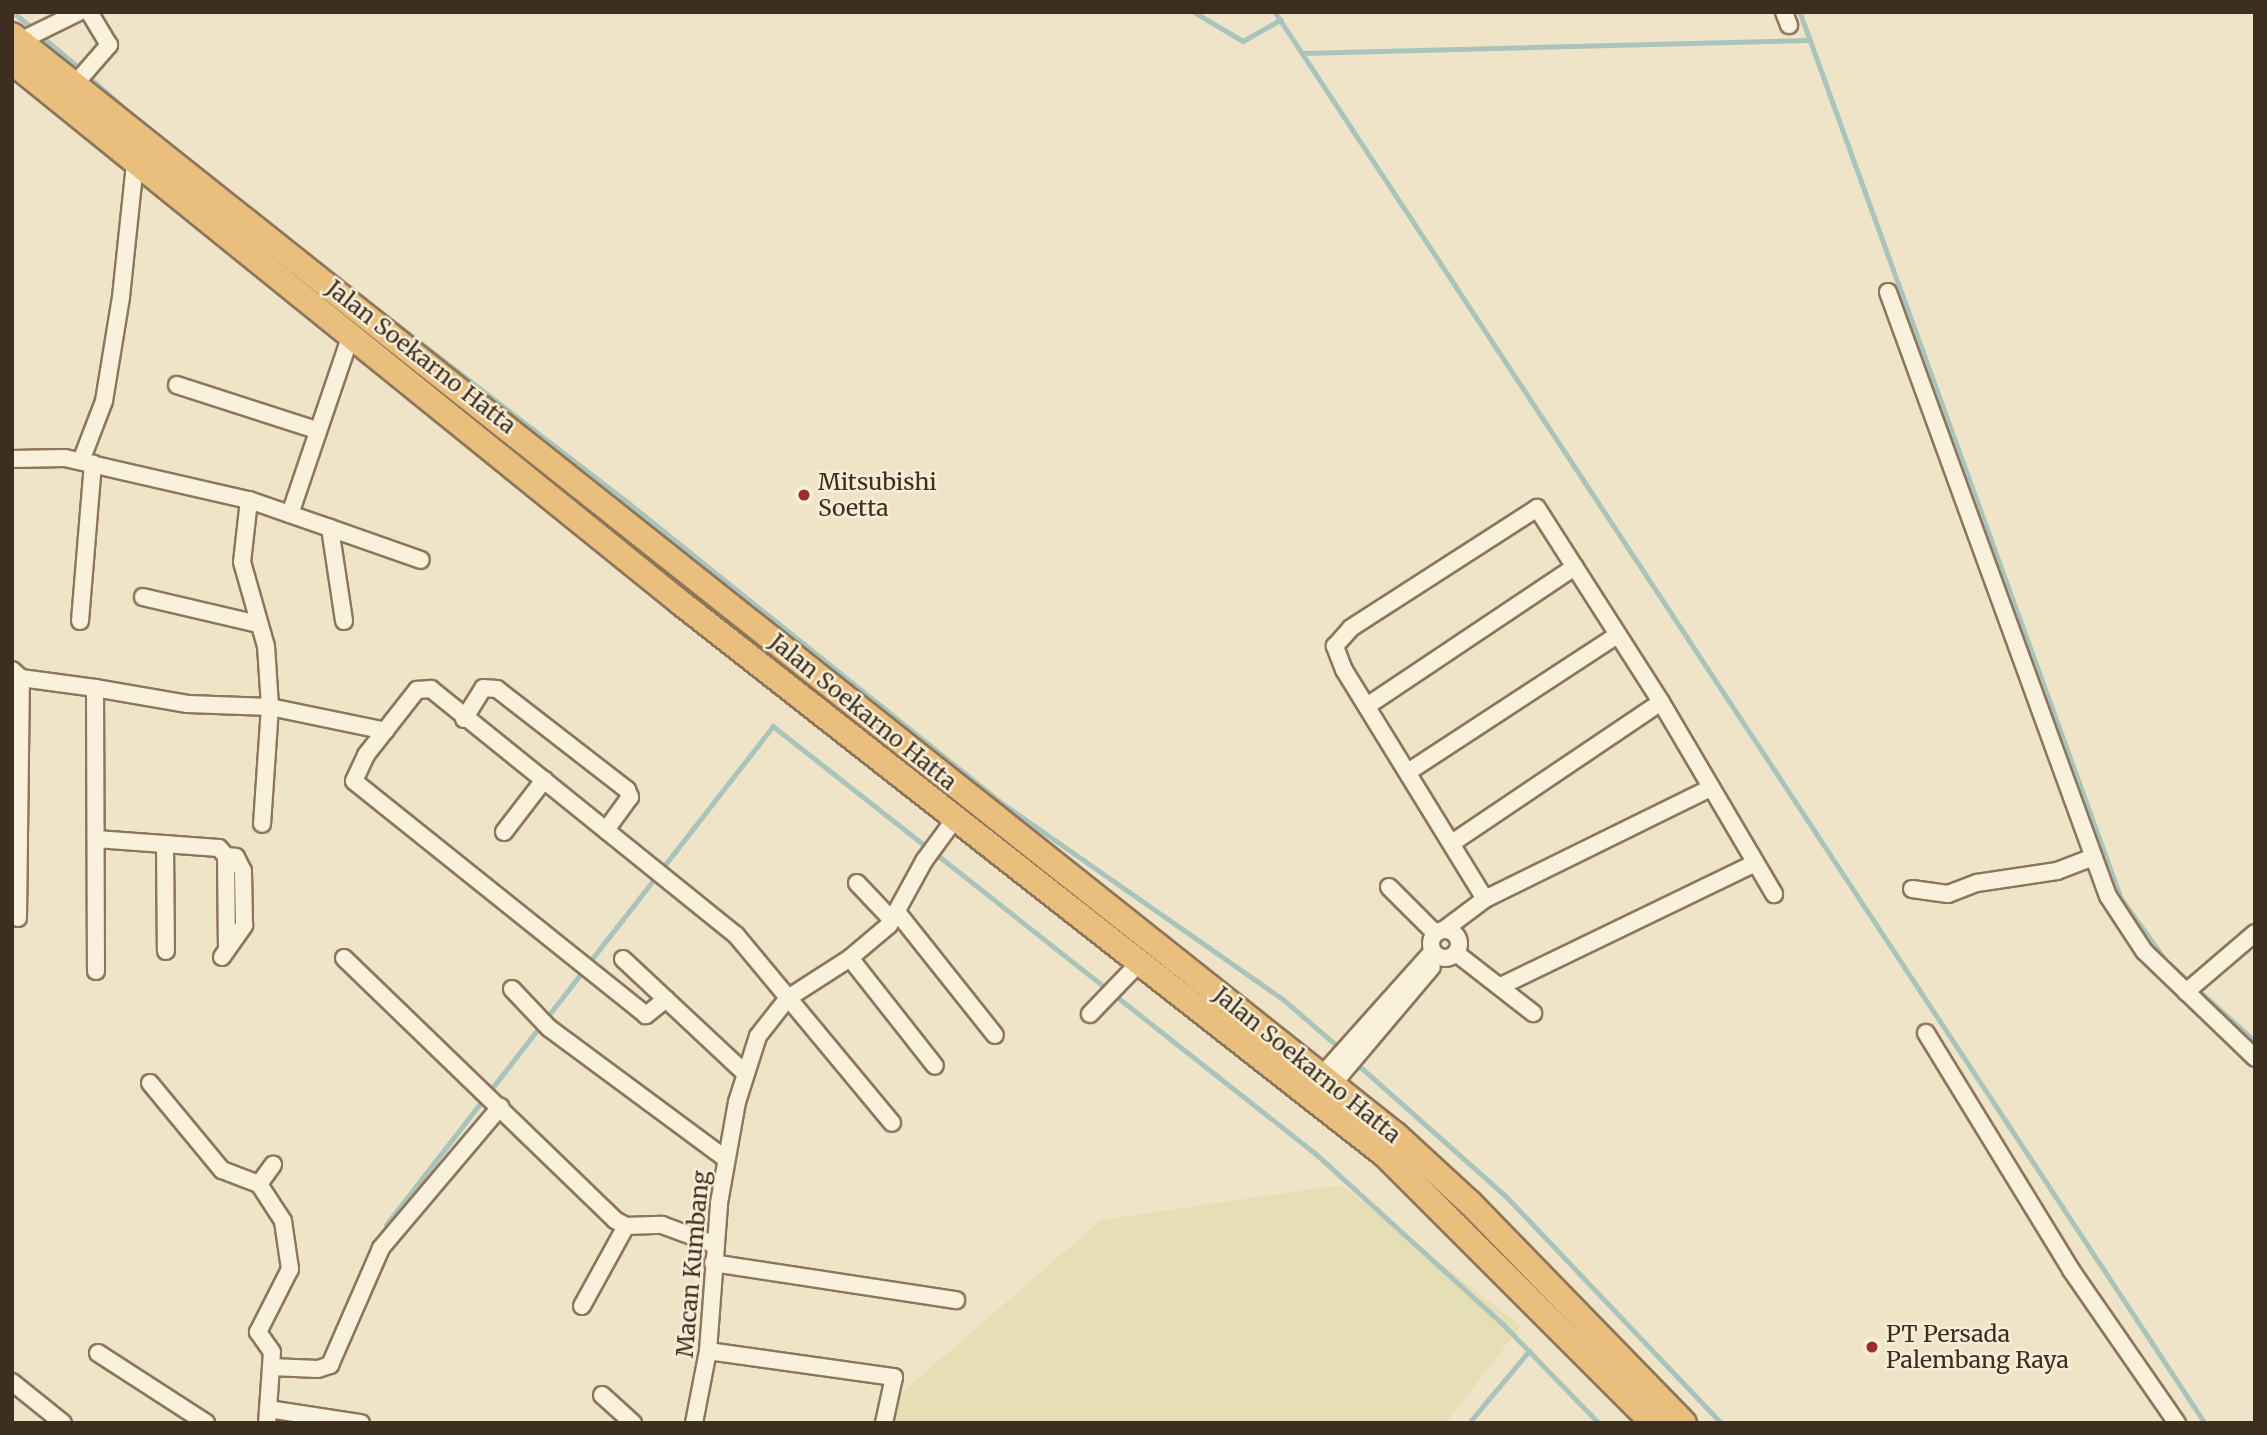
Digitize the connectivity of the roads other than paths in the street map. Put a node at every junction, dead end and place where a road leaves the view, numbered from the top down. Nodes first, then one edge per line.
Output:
1 (79, 12) edge
2 (89, 12) edge
3 (26, 40) edge
4 (82, 75) junction
5 (135, 163) junction
6 (1888, 292) dead end
7 (351, 335) junction
8 (177, 385) dead end
9 (316, 430) junction
10 (12, 459) edge
11 (87, 463) junction
12 (249, 500) junction
13 (290, 514) junction
14 (330, 528) junction
15 (421, 560) dead end
16 (1575, 567) junction
17 (143, 597) dead end
18 (80, 621) dead end
19 (344, 621) dead end
20 (258, 624) junction
21 (1616, 635) junction
22 (16, 674) edge
23 (95, 688) junction
24 (1661, 702) junction
25 (1367, 706) junction
26 (270, 707) junction
27 (464, 719) junction
28 (15, 730) edge
29 (386, 731) junction
30 (1408, 772) junction
31 (544, 779) junction
32 (1709, 789) junction
33 (16, 791) edge
34 (957, 816) junction
35 (262, 824) dead end
36 (606, 830) junction
37 (504, 832) dead end
38 (96, 839) junction
39 (1452, 843) junction
40 (165, 844) junction
41 (2093, 857) junction
42 (16, 862) edge
43 (1755, 863) junction
44 (857, 883) dead end
45 (1389, 887) dead end
46 (1912, 889) dead end
47 (1774, 894) dead end
48 (1485, 899) junction
49 (894, 916) junction
50 (19, 918) dead end
51 (1440, 931) junction
52 (2255, 933) edge
53 (166, 951) dead end
54 (224, 951) dead end
55 (1443, 954) junction
56 (344, 958) dead end
57 (850, 958) junction
58 (623, 960) dead end
59 (1141, 961) junction
60 (96, 971) dead end
61 (1502, 986) junction
62 (512, 989) dead end
63 (2188, 990) junction
64 (788, 998) junction
65 (666, 999) junction
66 (1533, 1013) dead end
67 (1090, 1014) dead end
68 (1926, 1033) dead end
69 (995, 1035) dead end
70 (2255, 1058) edge
71 (935, 1066) dead end
72 (745, 1073) junction
73 (1333, 1073) junction
74 (150, 1083) dead end
75 (493, 1099) junction
76 (892, 1123) dead end
77 (726, 1159) junction
78 (273, 1165) dead end
79 (259, 1184) junction
80 (626, 1226) junction
81 (1498, 1230) junction
82 (713, 1244) junction
83 (1482, 1249) junction
84 (713, 1263) junction
85 (956, 1300) dead end
86 (582, 1306) dead end
87 (708, 1351) junction
88 (98, 1353) dead end
89 (271, 1367) junction
90 (12, 1382) edge
91 (602, 1395) dead end
92 (267, 1416) edge
93 (698, 1421) edge
94 (63, 1423) edge
95 (206, 1423) edge
96 (361, 1423) edge
97 (633, 1423) edge
98 (884, 1423) edge
99 (1653, 1423) edge
100 (1684, 1423) edge
101 (2177, 1423) edge

1 - 3 street
2 - 4 street
3 - 4 highway, Jalan Soekarno Hatta
3 - 5 highway, Jalan Soekarno Hatta
4 - 73 highway, Jalan Soekarno Hatta
5 - 7 highway, Jalan Soekarno Hatta
5 - 11 street
6 - 41 street
7 - 9 street
7 - 34 highway, Jalan Soekarno Hatta
8 - 9 street
9 - 13 street
10 - 11 street
11 - 12 street
11 - 18 street
12 - 13 street
12 - 20 street
13 - 14 street
14 - 15 street
14 - 19 street
16 - 21 street
16 - 25 street
16 - 25 street
17 - 20 street
20 - 26 street
21 - 24 street
21 - 30 street
22 - 23 street
22 - 28 street
23 - 26 street
23 - 38 street
24 - 32 street
24 - 39 street
25 - 30 street
26 - 29 street
26 - 35 street
27 - 29 street
27 - 31 street
27 - 36 street
28 - 33 street
29 - 65 street
30 - 39 street
31 - 36 street
31 - 37 street
32 - 43 street
32 - 48 street
33 - 42 street
34 - 49 street, Macan Kumbang
34 - 59 highway, Jalan Soekarno Hatta
36 - 64 street
38 - 40 street
38 - 60 street
39 - 48 street
40 - 53 street
40 - 54 street
41 - 46 street
41 - 63 street
42 - 50 street
43 - 47 street
43 - 61 street
44 - 49 street
45 - 51 street
48 - 51 street
49 - 57 street, Macan Kumbang
49 - 69 street
51 - 55 street
51 - 55 street
52 - 63 street
55 - 61 street
55 - 73 street
56 - 75 street
57 - 64 street, Macan Kumbang
57 - 71 street
58 - 65 street
59 - 67 street
59 - 83 highway, Jalan Soekarno Hatta
61 - 66 street
62 - 77 street
63 - 70 street
64 - 72 street, Macan Kumbang
64 - 76 street
65 - 72 street
68 - 101 street
72 - 77 street, Macan Kumbang
73 - 81 highway, Jalan Soekarno Hatta
74 - 79 street
75 - 80 street
75 - 89 street
77 - 82 street, Macan Kumbang
78 - 79 street
79 - 89 street
80 - 82 street
80 - 86 street
81 - 83 highway
81 - 100 highway, Jalan Soekarno Hatta
82 - 84 street, Macan Kumbang
83 - 99 highway, Jalan Soekarno Hatta
84 - 85 street
84 - 87 street, Macan Kumbang
87 - 93 street, Macan Kumbang
87 - 98 street
88 - 95 street
89 - 92 street
90 - 94 street
91 - 97 street
92 - 96 street

